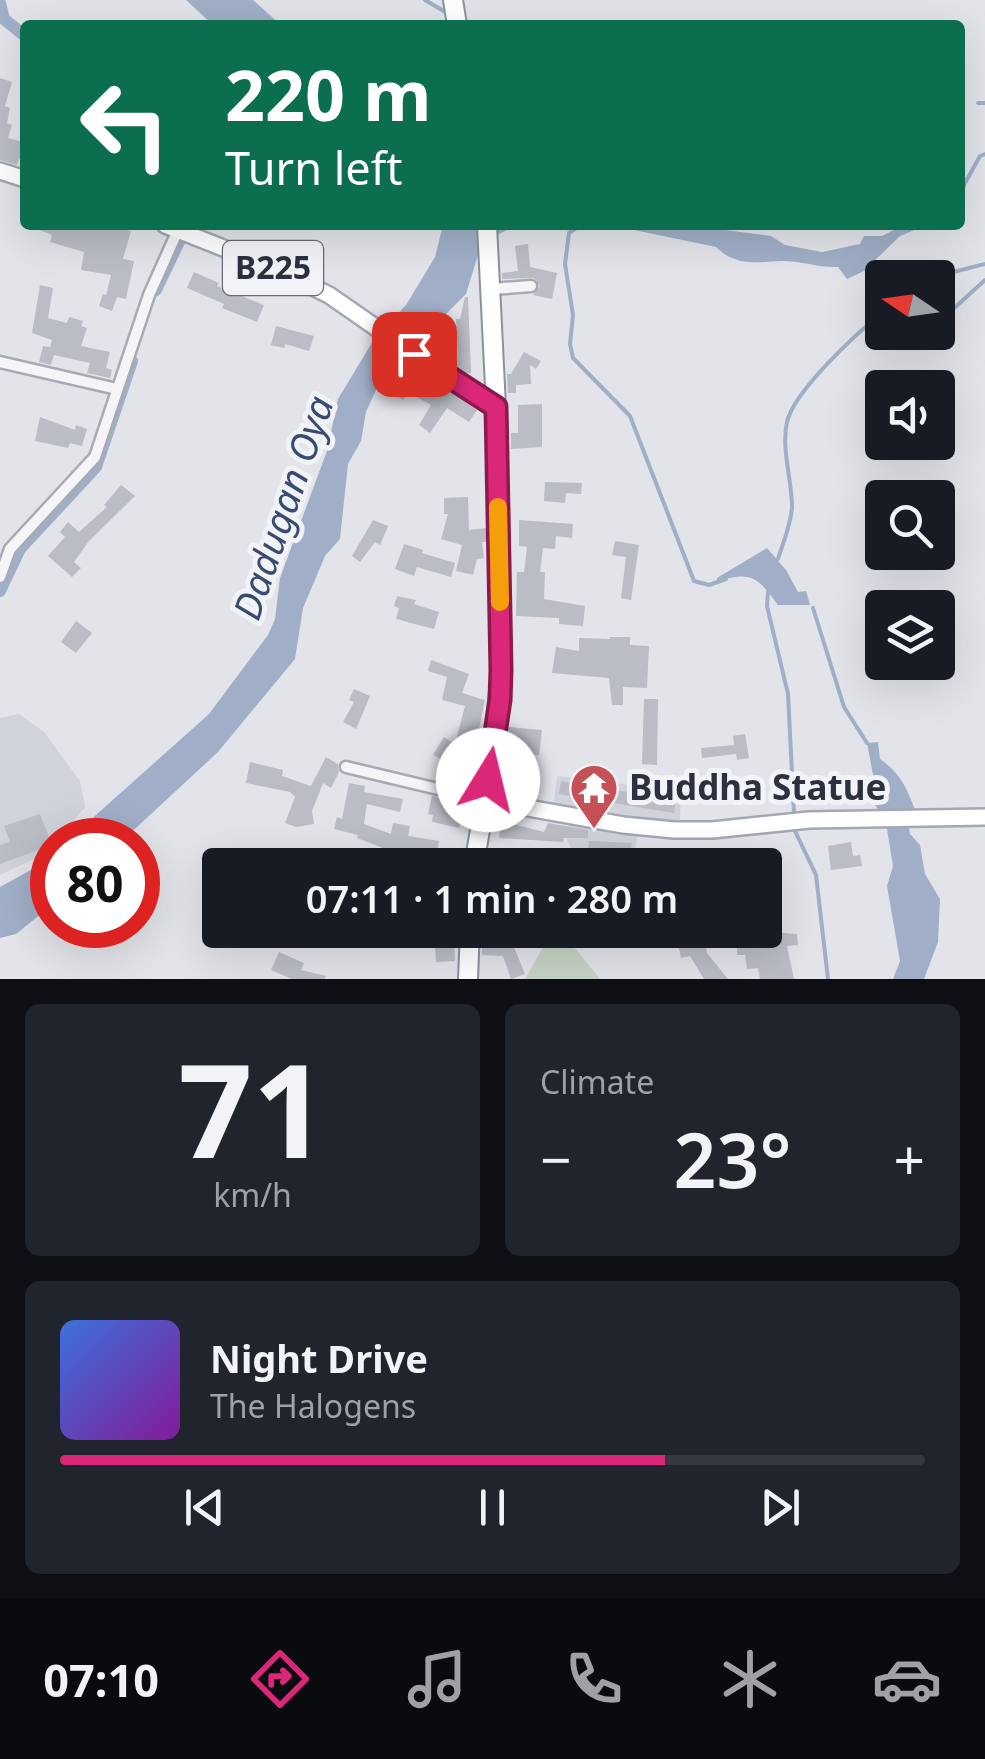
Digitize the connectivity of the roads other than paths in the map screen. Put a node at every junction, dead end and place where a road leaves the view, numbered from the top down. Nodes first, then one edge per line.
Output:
1 (171, 230) edge
2 (177, 230) edge
3 (489, 234) edge
4 (531, 286) dead end
5 (492, 289) junction
6 (0, 362) edge
7 (118, 389) junction
8 (496, 407) junction
9 (0, 576) edge
10 (346, 767) dead end
11 (484, 800) junction
12 (985, 817) edge
13 (477, 848) edge
14 (469, 948) edge
15 (468, 979) edge

1 - 7 street
2 - 8 main road, B225
3 - 5 highway
4 - 5 street
5 - 8 highway
6 - 7 street
7 - 9 street
8 - 11 highway
10 - 11 street
11 - 12 main road
11 - 13 highway
14 - 15 highway

